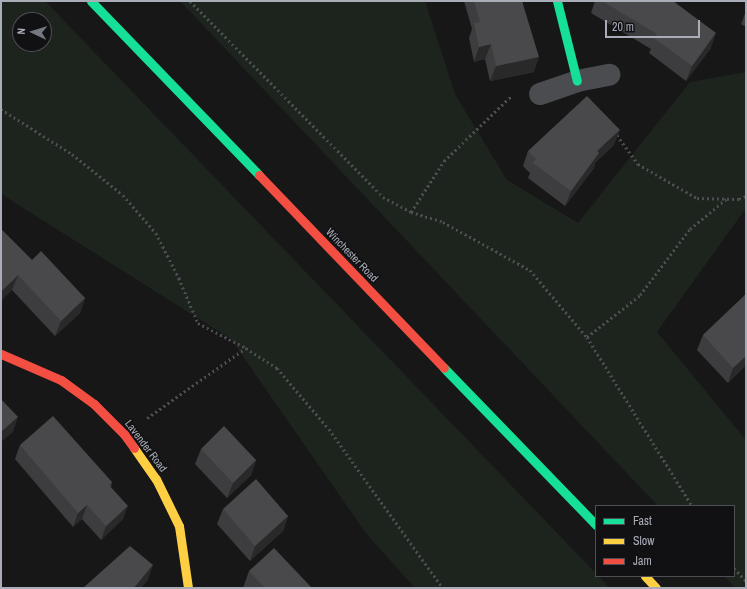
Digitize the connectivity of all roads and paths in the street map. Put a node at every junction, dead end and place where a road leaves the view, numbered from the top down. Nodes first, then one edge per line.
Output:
1 (91, 1) edge
2 (190, 1) edge
3 (558, 1) edge
4 (609, 75) dead end
5 (577, 81) junction
6 (540, 94) joint
7 (1, 109) edge
8 (614, 132) edge
9 (746, 196) edge
10 (726, 198) junction
11 (411, 212) junction
12 (587, 336) junction
13 (246, 348) junction
14 (1, 354) edge
15 (124, 434) junction
16 (691, 505) edge
17 (595, 524) edge
18 (735, 569) edge
19 (646, 577) edge
20 (746, 580) edge
21 (188, 588) edge
22 (443, 588) edge
23 (656, 588) edge

1 - 17 main road, Winchester Road
2 - 11 path
3 - 5 main road
4 - 5 street
5 - 6 street
6 - 11 path
7 - 13 path
8 - 10 path
9 - 10 path
10 - 12 path
11 - 12 path
12 - 16 path
13 - 15 path
13 - 22 path
14 - 15 main road, Lavender Road
15 - 21 main road, Lavender Road
18 - 20 path
19 - 23 main road

